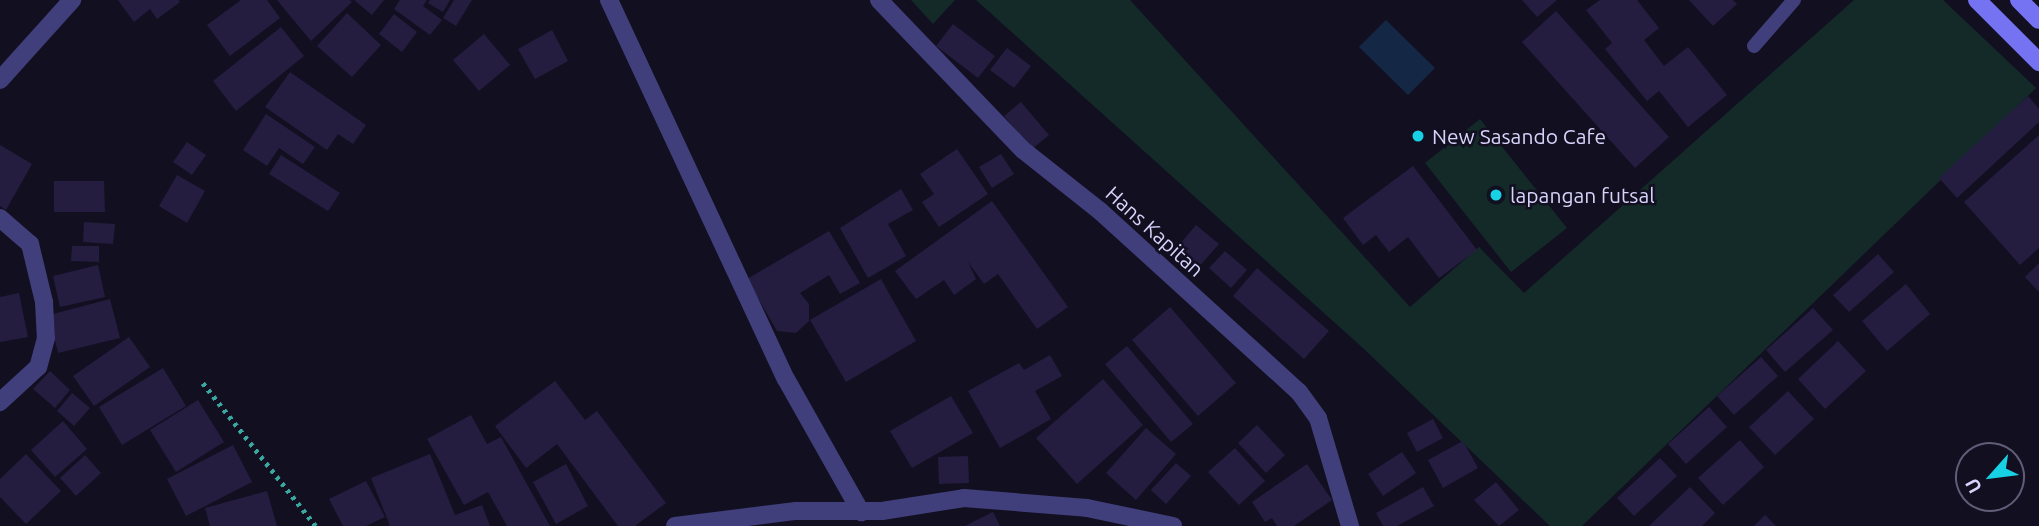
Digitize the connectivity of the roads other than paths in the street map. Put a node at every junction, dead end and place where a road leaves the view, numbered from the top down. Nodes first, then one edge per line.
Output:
1 (72, 0) edge
2 (609, 0) edge
3 (879, 0) edge
4 (1794, 0) edge
5 (1977, 0) edge
6 (2019, 0) edge
7 (2039, 20) edge
8 (1754, 46) dead end
9 (2039, 62) edge
10 (0, 80) edge
11 (0, 218) edge
12 (0, 402) edge
13 (861, 512) junction
14 (884, 519) edge
15 (675, 526) edge
16 (1172, 526) edge
17 (1350, 526) edge

1 - 10 street
2 - 13 street
3 - 17 street, Hans Kapitan
4 - 8 lane
5 - 9 main road
6 - 7 main road
11 - 12 street
13 - 14 street
13 - 15 street
14 - 16 street

